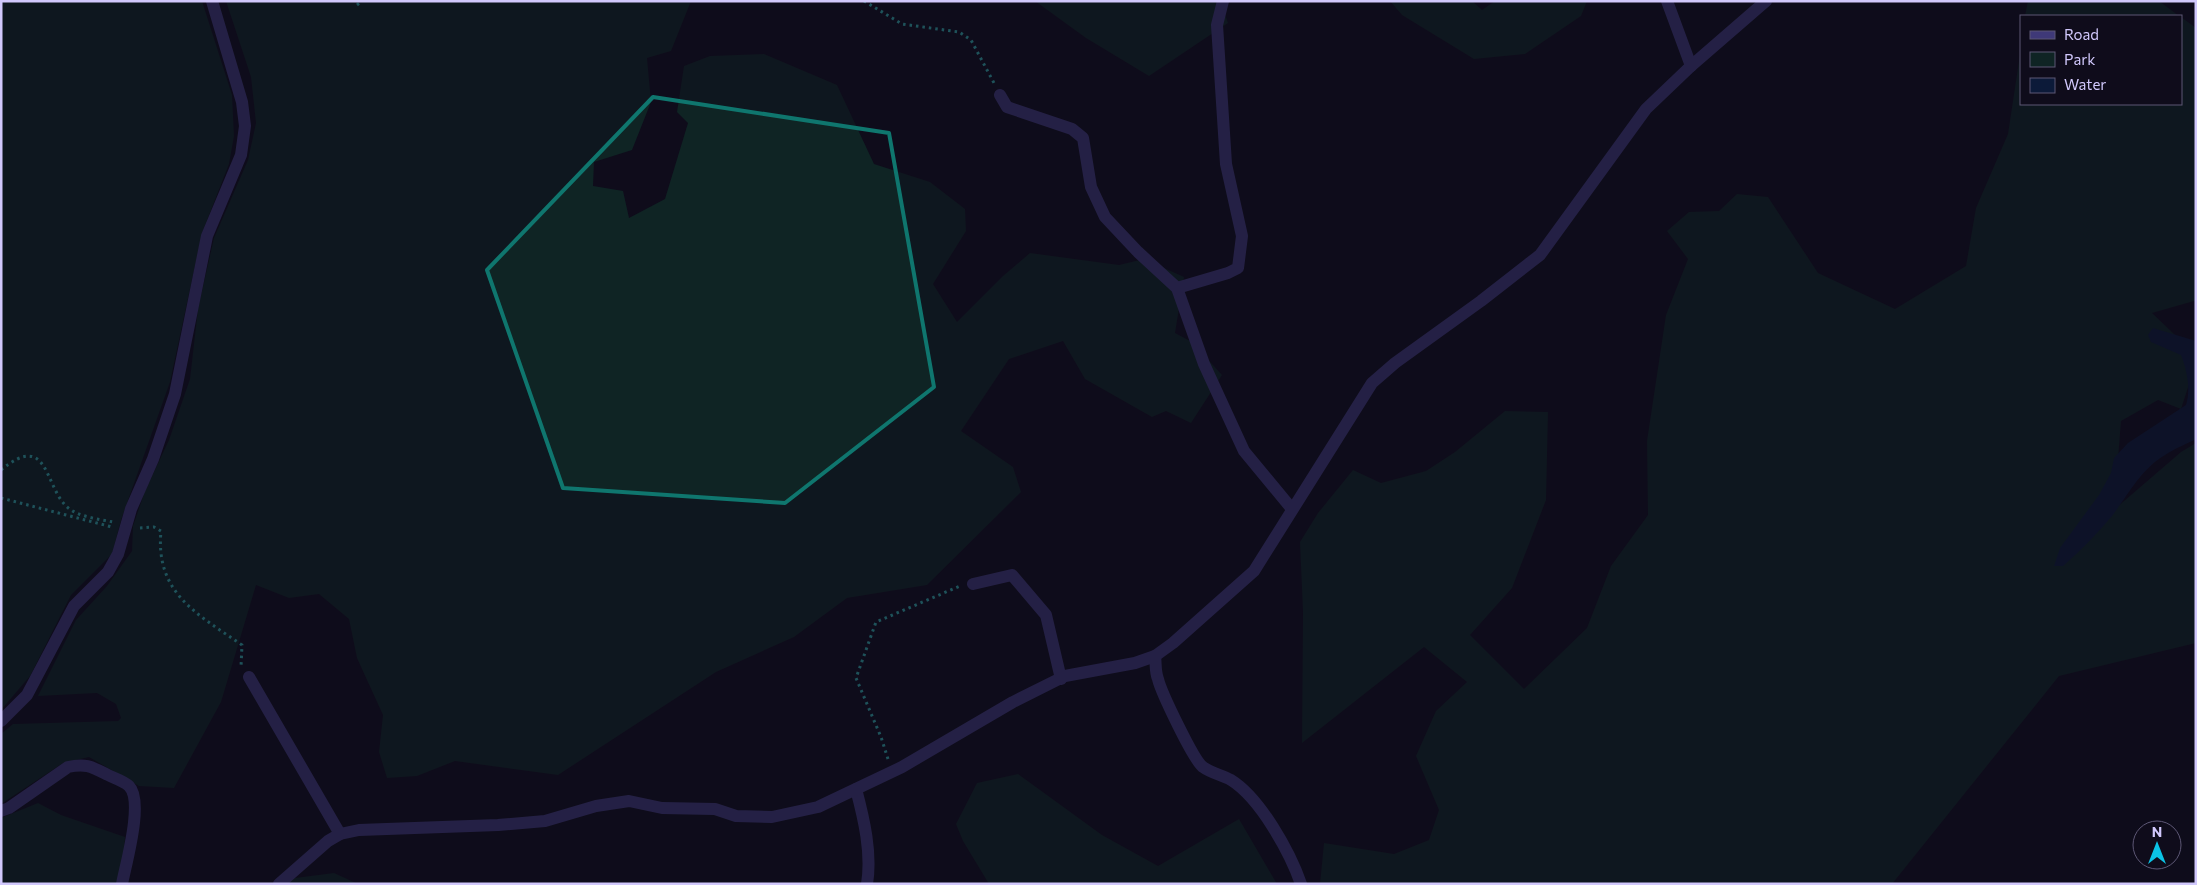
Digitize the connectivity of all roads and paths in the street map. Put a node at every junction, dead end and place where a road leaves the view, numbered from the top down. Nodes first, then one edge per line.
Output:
1 (212, 1) edge
2 (362, 1) edge
3 (864, 1) edge
4 (1223, 1) edge
5 (1667, 1) edge
6 (1766, 1) edge
7 (358, 5) dead end
8 (1691, 66) junction
9 (1000, 95) joint
10 (1177, 288) junction
11 (1, 470) edge
12 (1, 498) edge
13 (1292, 510) junction
14 (124, 528) junction
15 (973, 584) joint
16 (1155, 656) junction
17 (249, 677) joint
18 (1061, 679) junction
19 (1, 721) edge
20 (892, 772) junction
21 (856, 789) junction
22 (1, 811) edge
23 (340, 834) junction
24 (122, 884) edge
25 (279, 884) edge
26 (867, 884) edge
27 (1301, 884) edge

1 - 14 street
2 - 7 path
3 - 9 path
4 - 10 street
5 - 8 street
6 - 8 street
8 - 13 street
9 - 10 street
10 - 13 street
11 - 14 path
12 - 14 path
13 - 16 street
14 - 17 path
14 - 19 street
15 - 18 street
15 - 20 path
16 - 18 street
16 - 27 street
17 - 23 street
18 - 20 street
20 - 21 street
21 - 23 street
21 - 26 street
22 - 24 street
23 - 25 street

